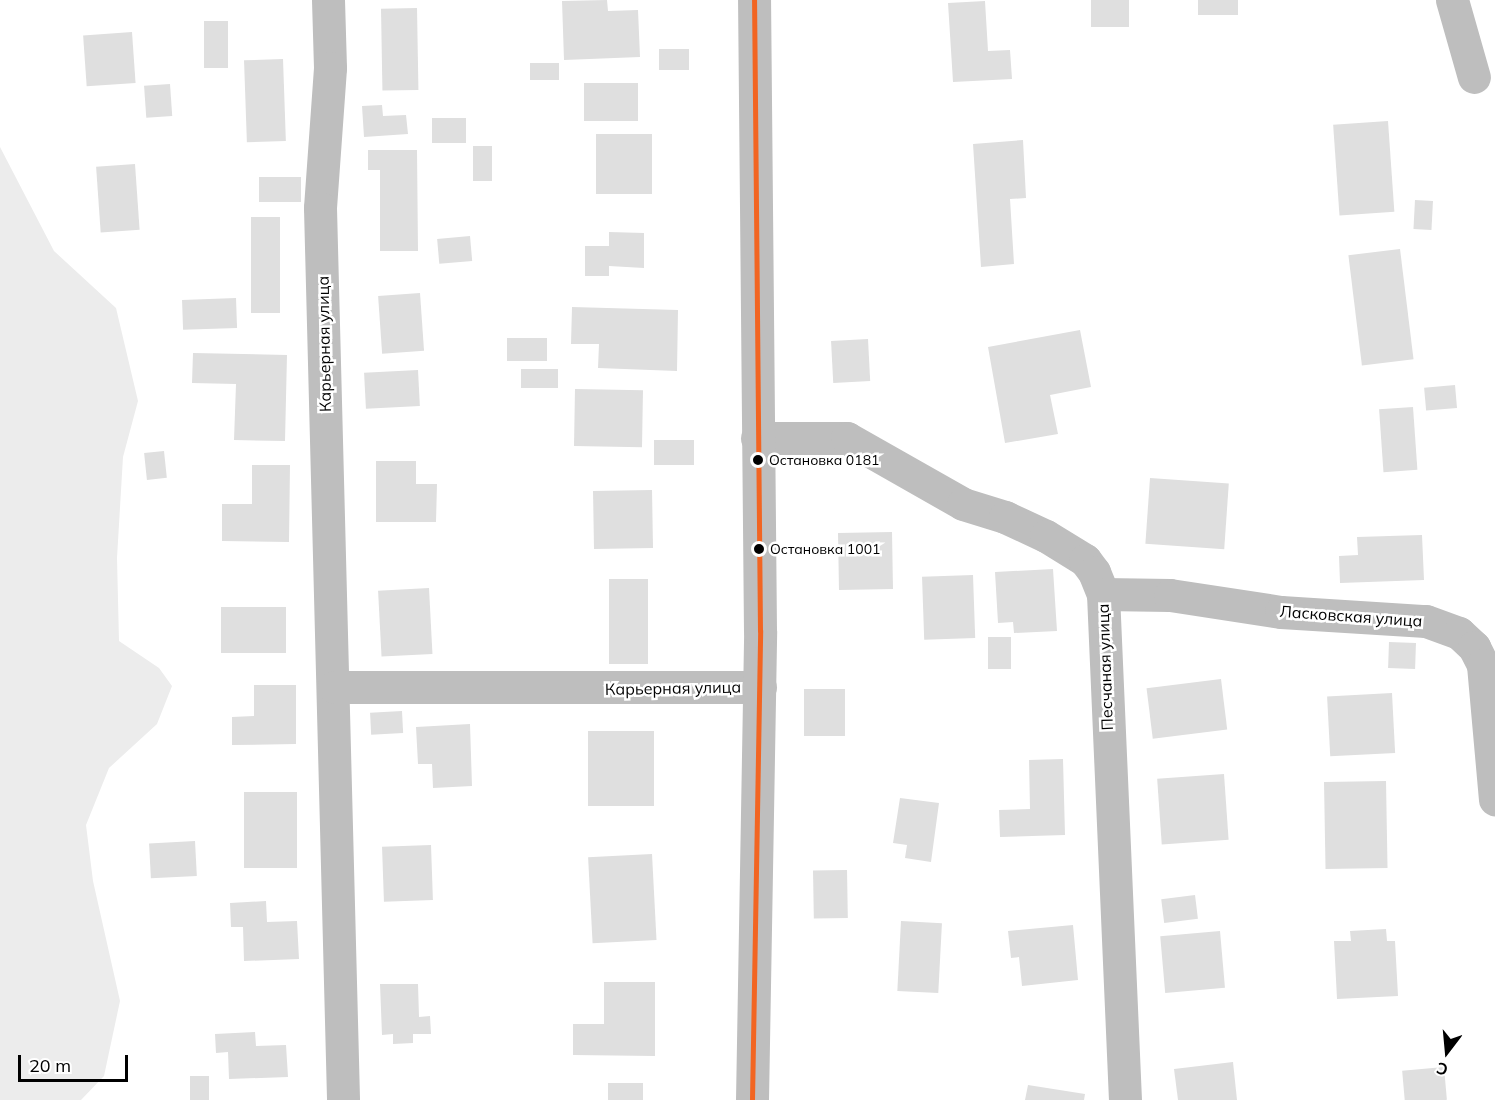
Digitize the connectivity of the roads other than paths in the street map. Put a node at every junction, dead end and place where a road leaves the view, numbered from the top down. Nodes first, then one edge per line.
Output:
1 (328, 0) edge
2 (754, 0) edge
3 (1452, 0) edge
4 (1474, 76) dead end
5 (757, 438) junction
6 (1102, 594) junction
7 (334, 687) junction
8 (760, 687) junction
9 (1495, 799) edge
10 (343, 1100) edge
11 (752, 1100) edge
12 (1125, 1100) edge

1 - 7 street, Карьерная улица
2 - 5 street
3 - 4 street
5 - 6 street, Песчаная улица
5 - 8 street
6 - 9 street, Ласковская улица
6 - 12 street, Песчаная улица
7 - 8 street, Карьерная улица
7 - 10 street, Карьерная улица
8 - 11 street

